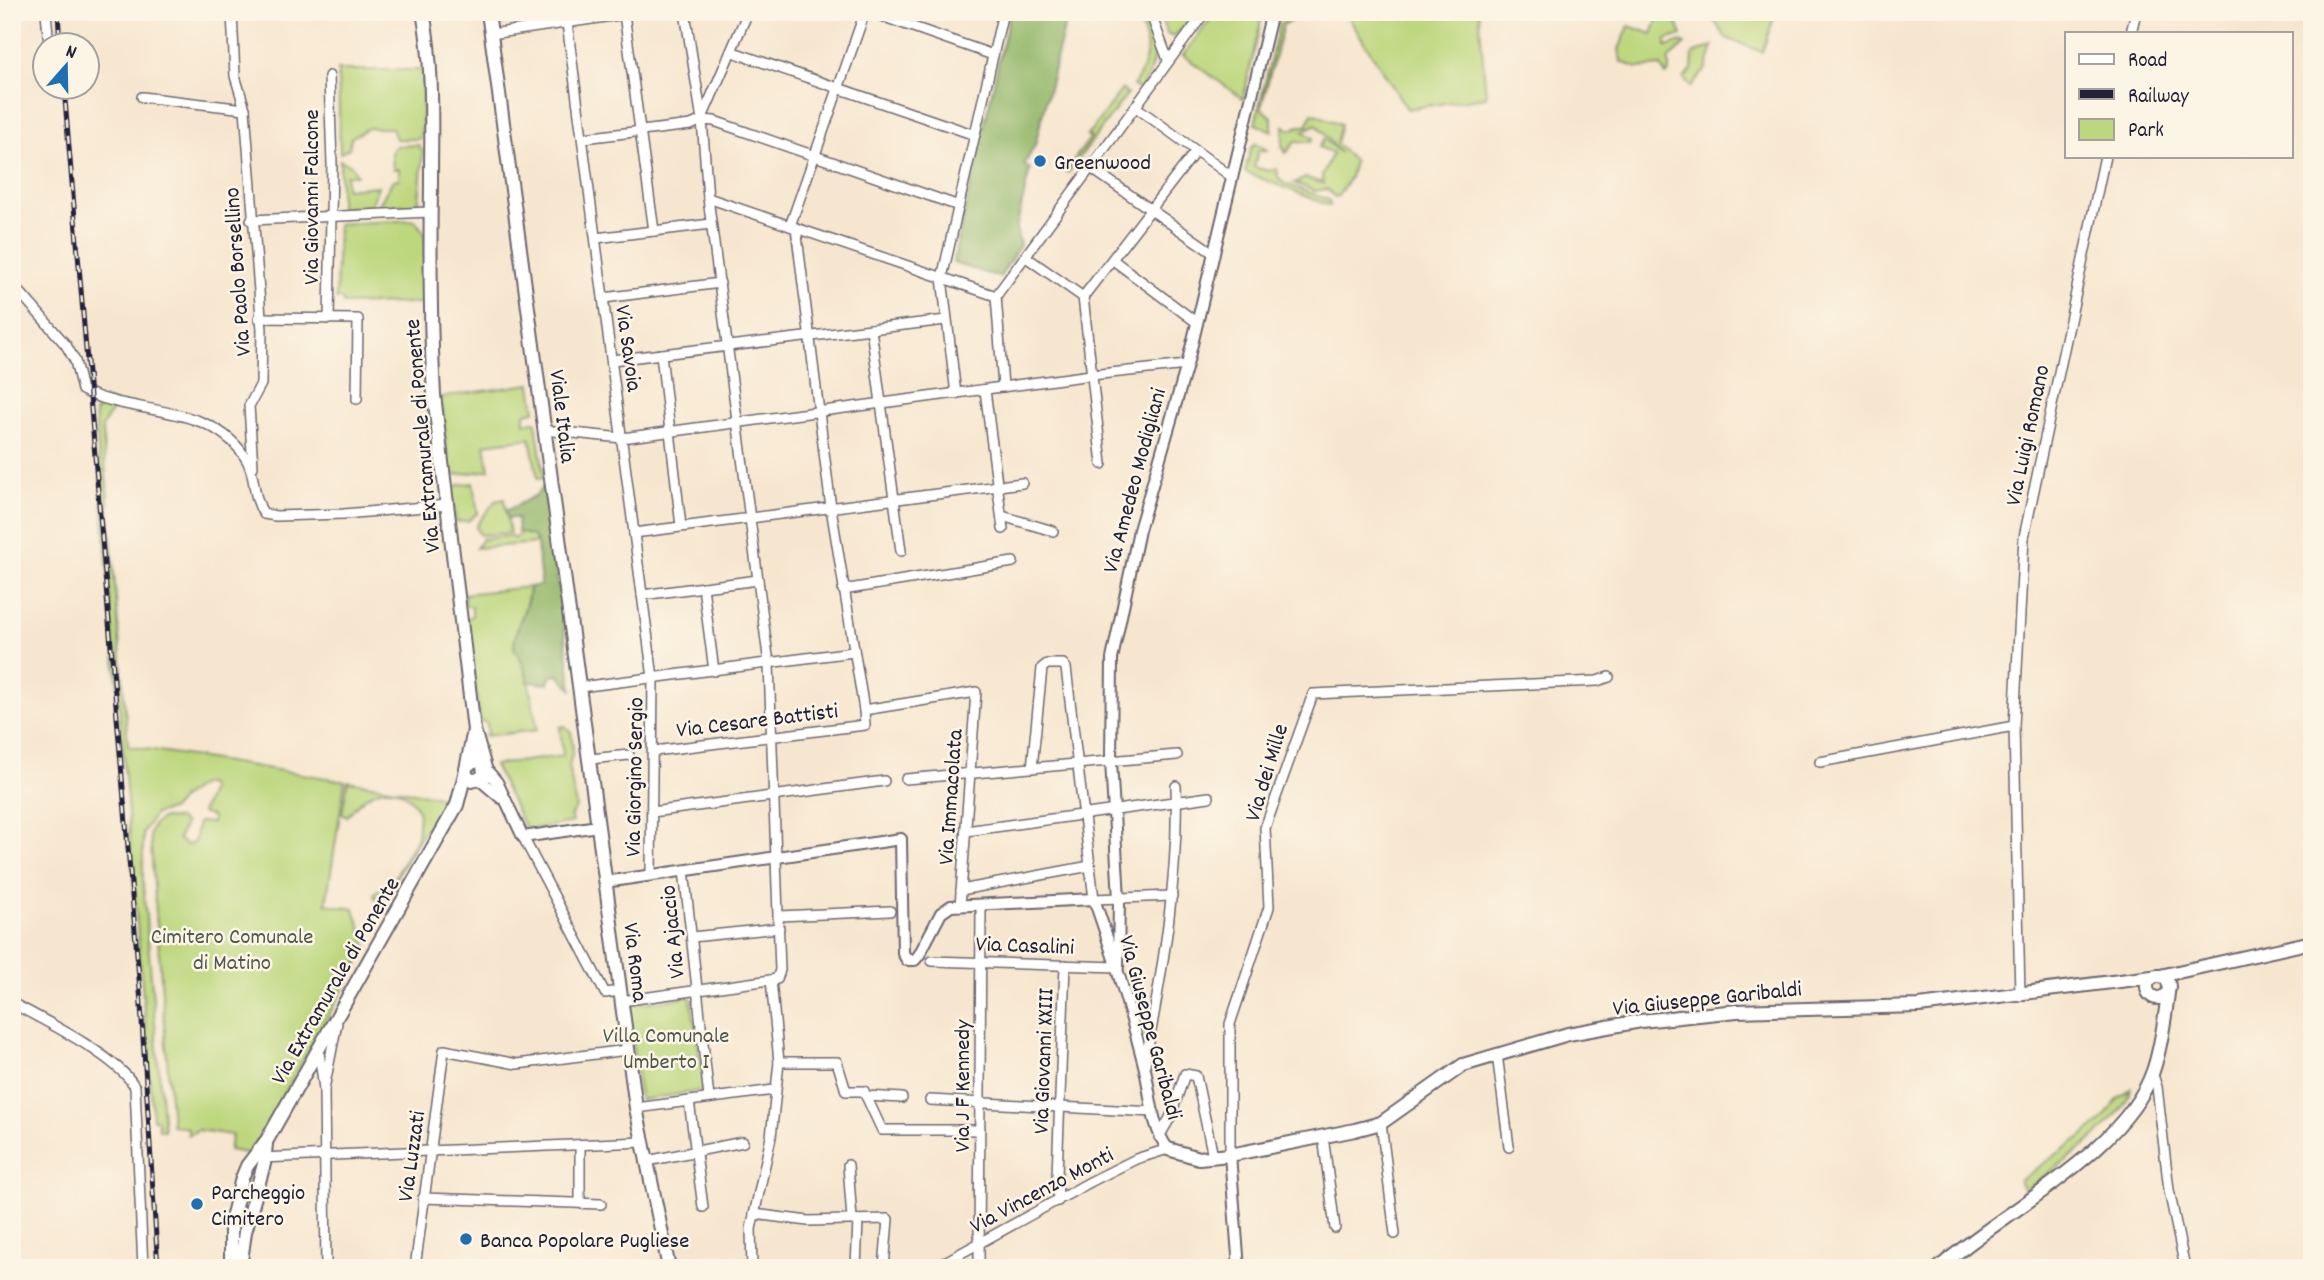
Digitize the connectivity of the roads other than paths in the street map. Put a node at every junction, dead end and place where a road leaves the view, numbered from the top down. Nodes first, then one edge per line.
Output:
1 (46, 12) edge
2 (232, 12) edge
3 (423, 12) edge
4 (488, 12) edge
5 (639, 12) edge
6 (685, 12) edge
7 (748, 12) edge
8 (867, 12) edge
9 (1003, 12) edge
10 (1150, 12) edge
11 (1205, 12) edge
12 (1272, 12) edge
13 (2136, 12) edge
14 (624, 15) junction
15 (595, 16) edge
16 (567, 23) junction
17 (48, 32) edge
18 (2131, 32) edge
19 (491, 34) junction
20 (733, 52) junction
21 (993, 55) junction
22 (1168, 60) junction
23 (329, 76) dead end
24 (839, 88) junction
25 (142, 97) dead end
26 (1136, 107) junction
27 (245, 109) junction
28 (702, 120) junction
29 (642, 131) junction
30 (975, 135) junction
31 (584, 138) junction
32 (1195, 152) junction
33 (815, 156) junction
34 (2105, 158) edge
35 (1091, 168) junction
36 (1231, 177) junction
37 (708, 198) junction
38 (959, 206) junction
39 (1152, 210) junction
40 (430, 212) junction
41 (330, 216) junction
42 (251, 220) junction
43 (711, 224) junction
44 (793, 227) junction
45 (654, 231) junction
46 (596, 238) junction
47 (1213, 253) junction
48 (1026, 257) junction
49 (1113, 260) junction
50 (942, 278) junction
51 (12, 283) edge
52 (720, 283) junction
53 (996, 296) junction
54 (1083, 297) junction
55 (604, 298) junction
56 (259, 318) junction
57 (329, 319) junction
58 (946, 320) junction
59 (1196, 322) junction
60 (871, 329) junction
61 (809, 335) junction
62 (729, 346) junction
63 (661, 354) junction
64 (612, 360) junction
65 (1186, 365) junction
66 (1091, 375) junction
67 (1003, 387) junction
68 (985, 390) junction
69 (956, 394) junction
70 (357, 399) dead end
71 (881, 403) junction
72 (820, 412) junction
73 (739, 424) junction
74 (544, 430) junction
75 (669, 432) junction
76 (622, 438) junction
77 (1102, 464) dead end
78 (253, 472) junction
79 (1022, 483) dead end
80 (998, 487) junction
81 (895, 498) junction
82 (447, 505) junction
83 (831, 508) junction
84 (1002, 516) junction
85 (751, 518) junction
86 (681, 526) junction
87 (1003, 528) dead end
88 (1053, 531) dead end
89 (634, 533) junction
90 (901, 551) dead end
91 (1013, 562) dead end
92 (758, 580) junction
93 (703, 587) junction
94 (843, 590) junction
95 (642, 595) junction
96 (853, 652) junction
97 (769, 664) junction
98 (714, 671) junction
99 (1609, 677) dead end
100 (653, 678) junction
101 (580, 687) junction
102 (864, 710) junction
103 (2014, 726) junction
104 (773, 736) junction
105 (653, 751) junction
106 (629, 755) dead end
107 (1177, 755) dead end
108 (590, 759) junction
109 (1111, 761) junction
110 (1820, 762) dead end
111 (1078, 764) junction
112 (1032, 768) junction
113 (475, 774) junction
114 (970, 774) junction
115 (906, 779) dead end
116 (884, 781) dead end
117 (1176, 786) dead end
118 (775, 795) junction
119 (1209, 797) dead end
120 (1176, 802) junction
121 (1112, 811) junction
122 (652, 812) junction
123 (1084, 814) junction
124 (598, 826) junction
125 (966, 831) junction
126 (523, 837) junction
127 (777, 857) junction
128 (1090, 866) junction
129 (684, 870) junction
130 (651, 875) junction
131 (605, 882) junction
132 (961, 890) junction
133 (1172, 896) junction
134 (1119, 898) junction
135 (1094, 900) junction
136 (981, 905) junction
137 (960, 906) junction
138 (890, 911) dead end
139 (779, 916) junction
140 (779, 928) junction
141 (692, 937) junction
142 (2312, 942) edge
143 (932, 961) dead end
144 (980, 961) junction
145 (1065, 965) junction
146 (1118, 967) junction
147 (2182, 969) junction
148 (2156, 977) junction
149 (771, 980) junction
150 (2125, 982) junction
151 (696, 990) junction
152 (2169, 991) junction
153 (2149, 994) junction
154 (620, 996) junction
155 (2020, 996) junction
156 (12, 1003) edge
157 (2158, 1048) junction
158 (325, 1049) junction
159 (627, 1050) junction
160 (1497, 1054) junction
161 (779, 1062) junction
162 (1144, 1065) junction
163 (2152, 1072) junction
164 (774, 1090) junction
165 (866, 1096) junction
166 (709, 1098) junction
167 (902, 1098) dead end
168 (930, 1100) dead end
169 (690, 1101) junction
170 (980, 1102) junction
171 (1060, 1107) junction
172 (636, 1108) junction
173 (1154, 1112) junction
174 (1381, 1123) junction
175 (980, 1130) junction
176 (1323, 1136) junction
177 (1159, 1137) junction
178 (743, 1142) dead end
179 (643, 1143) junction
180 (580, 1146) junction
181 (1509, 1147) dead end
182 (1168, 1150) junction
183 (697, 1152) junction
184 (431, 1153) junction
185 (1230, 1155) junction
186 (1213, 1156) junction
187 (260, 1157) junction
188 (326, 1157) junction
189 (647, 1161) junction
190 (848, 1166) dead end
191 (424, 1198) junction
192 (1058, 1201) junction
193 (580, 1203) junction
194 (601, 1204) dead end
195 (703, 1207) dead end
196 (754, 1214) junction
197 (855, 1220) junction
198 (1335, 1228) dead end
199 (1395, 1234) dead end
200 (979, 1244) junction
201 (416, 1267) edge
202 (143, 1268) edge
203 (231, 1268) edge
204 (240, 1268) edge
205 (326, 1268) edge
206 (669, 1268) edge
207 (752, 1268) edge
208 (856, 1268) edge
209 (884, 1268) edge
210 (934, 1268) edge
211 (979, 1268) edge
212 (1239, 1268) edge
213 (1939, 1268) edge
214 (2185, 1268) edge

1 - 17 street
2 - 27 street, Via Paolo Borsellino
3 - 40 main road, Via Extramurale di Ponente
4 - 19 main road, Viale Italia
5 - 14 street
6 - 28 street
7 - 20 street
8 - 21 street
8 - 24 street
9 - 21 street
10 - 22 street
11 - 22 street
12 - 36 street, Via Amedeo Modigliani
13 - 18 street
14 - 15 street
14 - 29 street
15 - 16 street
16 - 19 street
16 - 31 street, Via Savoia
19 - 74 main road, Viale Italia
20 - 24 street
20 - 28 street
21 - 30 street
22 - 26 street
23 - 41 street, Via Giovanni Falcone
24 - 30 street
24 - 33 street
25 - 27 street
26 - 32 street
26 - 35 street
27 - 42 street, Via Paolo Borsellino
28 - 29 street
28 - 33 street
28 - 37 street
29 - 31 street
29 - 45 street
30 - 38 street
31 - 46 street, Via Savoia
32 - 36 street
32 - 39 street
33 - 38 street
33 - 44 street
34 - 103 street, Via Luigi Romano
35 - 39 street
35 - 48 street
36 - 47 street, Via Amedeo Modigliani
37 - 43 street
37 - 44 street
38 - 50 street
39 - 47 street
39 - 49 street
40 - 41 street
40 - 82 main road, Via Extramurale di Ponente
41 - 42 street
41 - 57 street, Via Giovanni Falcone
42 - 56 street, Via Paolo Borsellino
43 - 45 street
43 - 52 street
44 - 50 street
44 - 61 street
45 - 46 street
46 - 55 street, Via Savoia
47 - 59 street, Via Amedeo Modigliani
48 - 53 street
48 - 54 street
49 - 54 street
49 - 59 street
50 - 53 street
50 - 58 street
51 - 78 street
52 - 55 street
52 - 62 street
53 - 67 street
54 - 66 street
55 - 64 street, Via Savoia
56 - 57 street
56 - 78 street, Via Paolo Borsellino
57 - 70 street
58 - 60 street
58 - 69 street
59 - 65 street, Via Amedeo Modigliani
60 - 61 street
60 - 71 street
61 - 62 street
61 - 72 street
62 - 63 street
62 - 73 street
63 - 64 street
63 - 75 street
64 - 76 street, Via Savoia
65 - 66 street
65 - 109 street, Via Amedeo Modigliani
66 - 67 street
66 - 77 street
67 - 68 street
68 - 69 street
68 - 80 street
69 - 71 street
71 - 72 street
71 - 81 street
72 - 73 street
72 - 83 street
73 - 75 street
73 - 85 street
74 - 76 street
74 - 101 main road, Viale Italia
75 - 76 street
75 - 86 street
76 - 89 street, Via Savoia
78 - 82 street, Via Paolo Borsellino
79 - 80 street
80 - 81 street
80 - 84 street
81 - 83 street
81 - 90 street
82 - 113 main road, Via Extramurale di Ponente
83 - 85 street
83 - 94 street
84 - 87 street
84 - 88 street
85 - 86 street
85 - 92 street
86 - 89 street
89 - 95 street, Via Savoia
91 - 94 street
92 - 93 street
92 - 97 street
93 - 95 street
93 - 98 street
94 - 96 street
95 - 100 street, Via Savoia
96 - 97 street
96 - 102 street
97 - 98 street
97 - 104 street
98 - 100 street
99 - 185 street, Via dei Mille
100 - 101 street
100 - 105 street, Via Giorgino Sergio
101 - 108 main road, Viale Italia
102 - 104 street, Via Cesare Battisti
102 - 114 street, Via Immacolata
103 - 110 street
103 - 155 street, Via Luigi Romano
104 - 105 street, Via Cesare Battisti
104 - 118 street
105 - 122 street, Via Giorgino Sergio
106 - 108 street
107 - 109 street
108 - 124 main road, Viale Italia
109 - 111 street
109 - 121 street, Via Amedeo Modigliani
111 - 112 street
111 - 112 street
111 - 123 street
112 - 114 street
113 - 126 street
113 - 158 main road, Via Extramurale di Ponente
114 - 115 street
114 - 125 street, Via Immacolata
116 - 118 street
117 - 120 street
118 - 122 street
118 - 127 street
119 - 120 street
120 - 121 street
120 - 133 street
121 - 123 street
121 - 134 street, Via Amedeo Modigliani
122 - 130 street, Via Giorgino Sergio
123 - 125 street
123 - 128 street
124 - 126 street
124 - 131 main road, Via Roma
125 - 132 street, Via Immacolata
126 - 154 street
127 - 129 street
127 - 137 street
127 - 139 street
128 - 132 street
128 - 135 street
129 - 130 street
129 - 141 street, Via Ajaccio
130 - 131 street
131 - 154 main road, Via Roma
132 - 137 street, Via Immacolata
133 - 134 street
133 - 162 street
134 - 135 street
134 - 146 street, Via Amedeo Modigliani
135 - 136 street
135 - 146 street, Via Giuseppe Garibaldi
136 - 137 street
136 - 144 street, Via J F Kennedy
138 - 139 street
139 - 140 street
140 - 141 street
140 - 149 street
141 - 151 street, Via Ajaccio
142 - 147 main road, Via Giuseppe Garibaldi
143 - 144 street, Via Casalini
144 - 145 street, Via Casalini
144 - 170 street, Via J F Kennedy
145 - 146 street, Via Casalini
145 - 171 street, Via Giovanni XXIII
146 - 162 street, Via Giuseppe Garibaldi
147 - 148 main road, Via Giuseppe Garibaldi
147 - 152 main road
148 - 150 main road, Via Giuseppe Garibaldi
148 - 152 main road
148 - 153 main road
149 - 151 street
149 - 161 street
150 - 153 main road
150 - 155 main road, Via Giuseppe Garibaldi
151 - 154 street
151 - 166 street
152 - 153 main road
152 - 157 main road
153 - 157 main road
154 - 159 main road, Via Roma
155 - 160 main road, Via Giuseppe Garibaldi
156 - 202 street
157 - 163 main road
158 - 187 main road, Via Extramurale di Ponente
158 - 188 street
159 - 172 main road, Via Roma
159 - 184 street, Via Luzzati
160 - 174 main road, Via Giuseppe Garibaldi
160 - 181 street
161 - 164 street
161 - 165 street
162 - 173 street, Via Giuseppe Garibaldi
163 - 213 main road
163 - 214 street
164 - 166 street
164 - 196 street
165 - 167 street
165 - 175 street
166 - 169 street
168 - 170 street
169 - 172 street
169 - 183 street
170 - 171 street
170 - 175 street, Via J F Kennedy
171 - 173 street
171 - 192 street, Via Giovanni XXIII
172 - 179 main road, Via Roma
173 - 177 street, Via Giuseppe Garibaldi
174 - 176 main road, Via Giuseppe Garibaldi
174 - 199 street
175 - 200 street, Via J F Kennedy
176 - 185 main road, Via Giuseppe Garibaldi
176 - 198 street
177 - 182 street, Via Giuseppe Garibaldi
177 - 186 street
178 - 183 street
179 - 180 street
179 - 189 main road, Via Roma
180 - 184 street
180 - 193 street
182 - 186 main road, Via Giuseppe Garibaldi
182 - 192 street, Via Vincenzo Monti
183 - 189 street
183 - 195 street
184 - 188 street
184 - 191 street, Via Luzzati
185 - 186 main road, Via Giuseppe Garibaldi
185 - 212 street
187 - 188 street
187 - 203 main road, Via Extramurale di Ponente
187 - 204 main road, Via Extramurale di Ponente
188 - 205 street
189 - 206 main road, Via Roma
190 - 197 street
191 - 193 street
191 - 201 street, Via Luzzati
192 - 200 street, Via Vincenzo Monti
193 - 194 street
196 - 197 street
196 - 207 street
197 - 208 street
197 - 209 street
200 - 210 street, Via Vincenzo Monti
200 - 211 street, Via J F Kennedy

